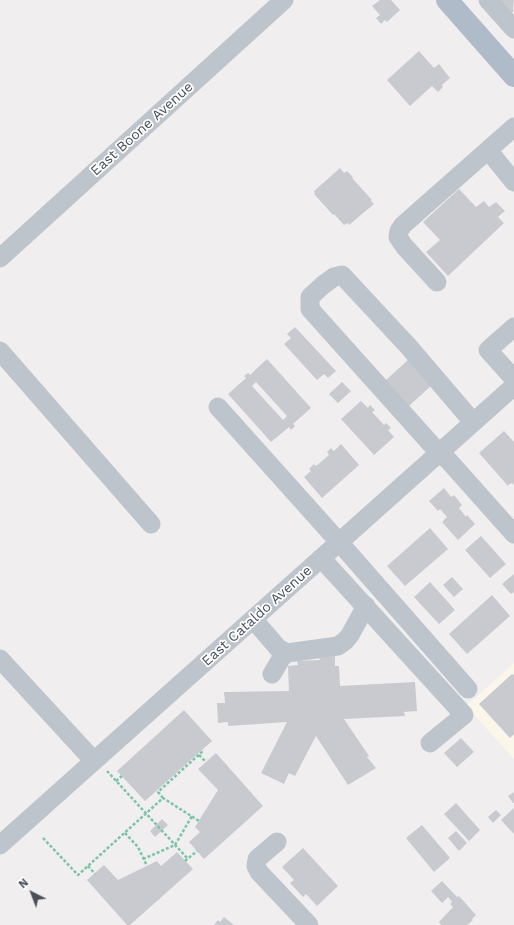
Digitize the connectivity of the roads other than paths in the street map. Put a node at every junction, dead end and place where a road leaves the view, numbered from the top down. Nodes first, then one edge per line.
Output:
1 (284, 0) edge
2 (447, 0) edge
3 (488, 0) edge
4 (514, 29) edge
5 (514, 76) edge
6 (514, 127) edge
7 (488, 150) junction
8 (514, 182) edge
9 (0, 258) edge
10 (437, 282) dead end
11 (514, 327) edge
12 (0, 351) edge
13 (514, 379) edge
14 (514, 386) edge
15 (218, 407) dead end
16 (473, 422) junction
17 (439, 453) junction
18 (151, 524) dead end
19 (514, 534) edge
20 (339, 542) junction
21 (321, 558) junction
22 (366, 606) junction
23 (253, 619) junction
24 (287, 653) junction
25 (0, 659) edge
26 (272, 674) dead end
27 (468, 689) dead end
28 (430, 743) dead end
29 (99, 765) junction
30 (277, 842) dead end
31 (0, 845) edge
32 (309, 925) edge

1 - 9 street, East Boone Avenue
2 - 5 main road
3 - 4 street
6 - 7 street
7 - 8 street
7 - 10 street
11 - 13 street
12 - 18 street
14 - 16 street, East Cataldo Avenue
15 - 20 street
16 - 17 street, East Cataldo Avenue
16 - 17 street
17 - 19 street
17 - 20 street, East Cataldo Avenue
20 - 21 street, East Cataldo Avenue
20 - 27 street
21 - 22 street
21 - 23 street, East Cataldo Avenue
22 - 24 street
22 - 28 street
23 - 24 street
23 - 29 street, East Cataldo Avenue
24 - 26 street
25 - 29 street
29 - 31 street, East Cataldo Avenue
30 - 32 street

